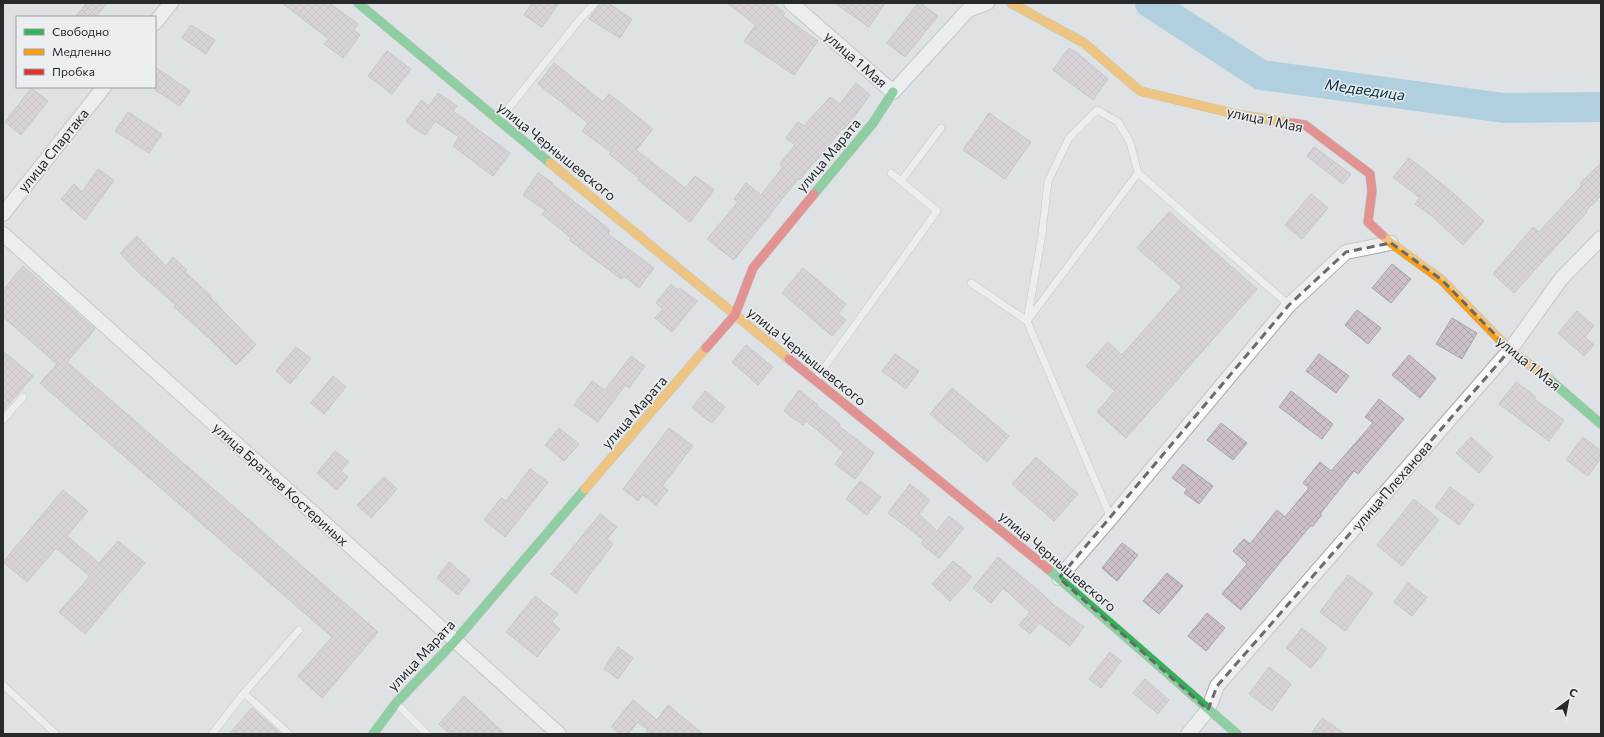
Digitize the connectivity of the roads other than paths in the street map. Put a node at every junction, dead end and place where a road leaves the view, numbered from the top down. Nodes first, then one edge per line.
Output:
1 (171, 3) edge
2 (358, 3) edge
3 (596, 3) edge
4 (791, 3) edge
5 (988, 3) edge
6 (1011, 3) edge
7 (156, 22) edge
8 (103, 88) edge
9 (893, 92) junction
10 (498, 121) junction
11 (941, 128) dead end
12 (1138, 172) junction
13 (891, 173) dead end
14 (901, 181) junction
15 (3, 214) edge
16 (3, 234) edge
17 (1601, 238) edge
18 (1391, 243) junction
19 (971, 283) dead end
20 (1289, 305) junction
21 (735, 315) junction
22 (1027, 321) junction
23 (1510, 350) junction
24 (815, 381) junction
25 (23, 398) dead end
26 (3, 420) edge
27 (1601, 424) edge
28 (1111, 518) junction
29 (1059, 578) junction
30 (299, 630) dead end
31 (455, 641) junction
32 (3, 686) edge
33 (244, 693) junction
34 (396, 703) junction
35 (1208, 710) junction
36 (56, 734) edge
37 (212, 734) edge
38 (289, 734) edge
39 (373, 734) edge
40 (427, 734) edge
41 (559, 734) edge
42 (1188, 734) edge
43 (1237, 734) edge

1 - 7 street
2 - 10 street, улица Чернышевского
3 - 10 lane
4 - 9 street, улица 1 Мая
5 - 9 street, улица 1 Мая
6 - 18 street, улица 1 Мая
8 - 15 street, улица Спартака
9 - 21 street, улица Марата
10 - 21 street, улица Чернышевского
11 - 14 lane
12 - 20 lane
12 - 22 lane
12 - 22 lane
13 - 14 lane
14 - 24 lane
16 - 31 street, улица Братьев Костериных
17 - 23 street, улица Плеханова
18 - 20 street
18 - 23 street, улица 1 Мая
19 - 22 lane
20 - 28 street
21 - 24 street, улица Чернышевского
21 - 31 street, улица Марата
22 - 28 lane
23 - 27 street, улица 1 Мая
23 - 35 street, улица Плеханова
24 - 29 street, улица Чернышевского
25 - 26 lane
28 - 29 street
29 - 35 street, улица Чернышевского
30 - 33 lane
31 - 34 street, улица Марата
31 - 41 street, улица Братьев Костериных
32 - 36 lane
33 - 37 lane
33 - 38 lane
34 - 39 street, улица Марата
34 - 40 lane
35 - 42 street, улица Плеханова
35 - 43 street, улица Чернышевского

